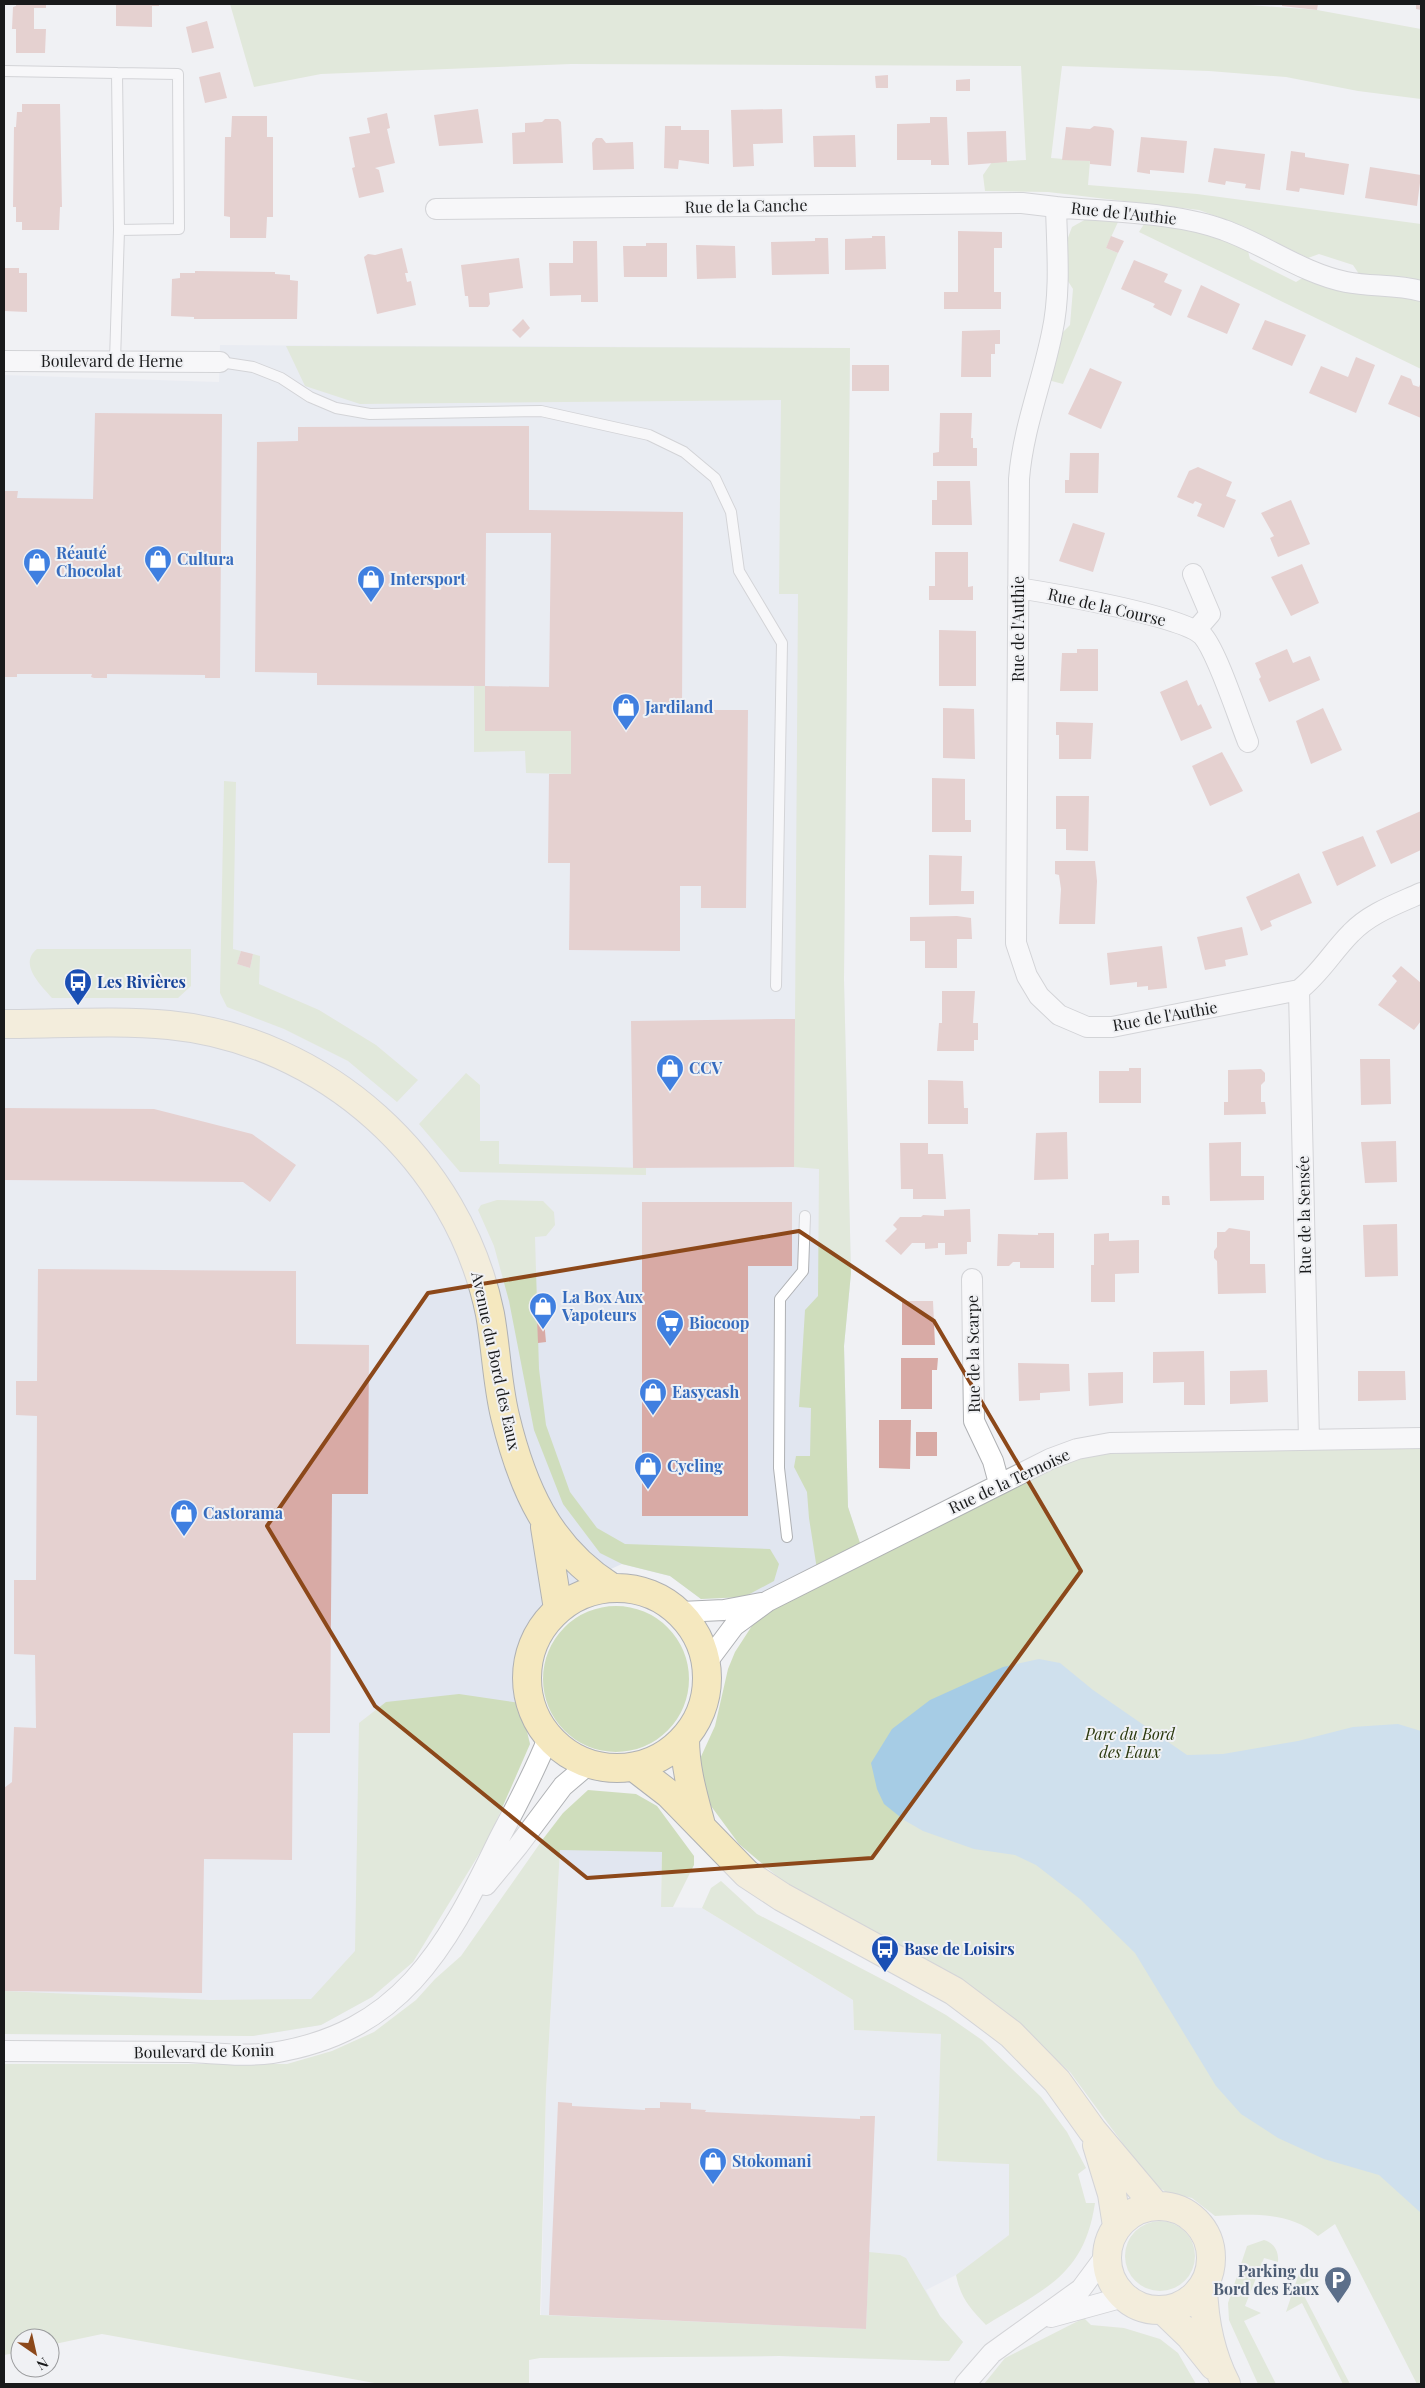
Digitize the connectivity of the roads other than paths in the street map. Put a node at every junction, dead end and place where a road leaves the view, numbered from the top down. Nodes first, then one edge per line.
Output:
1 (4, 71) edge
2 (117, 73) junction
3 (1056, 207) junction
4 (436, 209) dead end
5 (119, 230) junction
6 (1421, 291) edge
7 (4, 361) edge
8 (115, 361) junction
9 (220, 362) joint
10 (1193, 574) dead end
11 (1018, 588) junction
12 (1196, 630) junction
13 (1248, 742) dead end
14 (1421, 893) edge
15 (776, 986) dead end
16 (1300, 990) junction
17 (4, 1024) edge
18 (804, 1216) dead end
19 (972, 1279) dead end
20 (1421, 1438) edge
21 (1309, 1440) junction
22 (999, 1483) junction
23 (542, 1517) junction
24 (787, 1536) dead end
25 (611, 1587) junction
26 (768, 1601) junction
27 (558, 1609) junction
28 (681, 1612) junction
29 (707, 1662) junction
30 (548, 1738) junction
31 (685, 1738) junction
32 (589, 1764) junction
33 (634, 1767) junction
34 (702, 1826) junction
35 (466, 1907) junction
36 (4, 2051) edge
37 (1092, 2130) junction
38 (1154, 2206) junction
39 (1117, 2226) junction
40 (1107, 2254) junction
41 (1203, 2287) junction
42 (1124, 2297) junction
43 (1163, 2310) junction
44 (1037, 2321) junction
45 (1223, 2378) edge
46 (965, 2384) edge

1 - 2 lane
2 - 5 lane
2 - 5 lane
3 - 4 street, Rue de la Canche
3 - 6 street, Rue de l'Authie
3 - 11 street, Rue de l'Authie
5 - 8 lane
7 - 8 street, Boulevard de Herne
8 - 9 street, Boulevard de Herne
9 - 15 lane
10 - 12 street
11 - 12 street, Rue de la Course
11 - 16 street, Rue de l'Authie
12 - 13 street
14 - 16 street
16 - 21 street, Rue de la Sensée
17 - 23 street, Avenue du Bord des Eaux
18 - 24 lane
19 - 22 street, Rue de la Scarpe
20 - 21 street, Rue de la Ternoise
21 - 22 street, Rue de la Ternoise
22 - 26 street, Rue de la Ternoise
23 - 25 street, Avenue du Bord des Eaux
23 - 27 street, Avenue du Bord des Eaux
25 - 27 street
25 - 28 street
26 - 28 street, Rue de la Ternoise
26 - 29 street, Rue de la Ternoise
27 - 30 street
28 - 29 street
29 - 31 street
30 - 32 street
30 - 35 street, Boulevard de Konin
31 - 33 street
31 - 34 street
32 - 33 street
32 - 35 street, Boulevard de Konin
33 - 34 street
34 - 37 street
35 - 36 street, Boulevard de Konin
37 - 38 street
37 - 39 street
38 - 39 street
38 - 41 street
39 - 40 street
40 - 42 street
40 - 44 street
41 - 43 street
41 - 45 street
42 - 43 street
42 - 44 street
43 - 45 street
44 - 46 street

